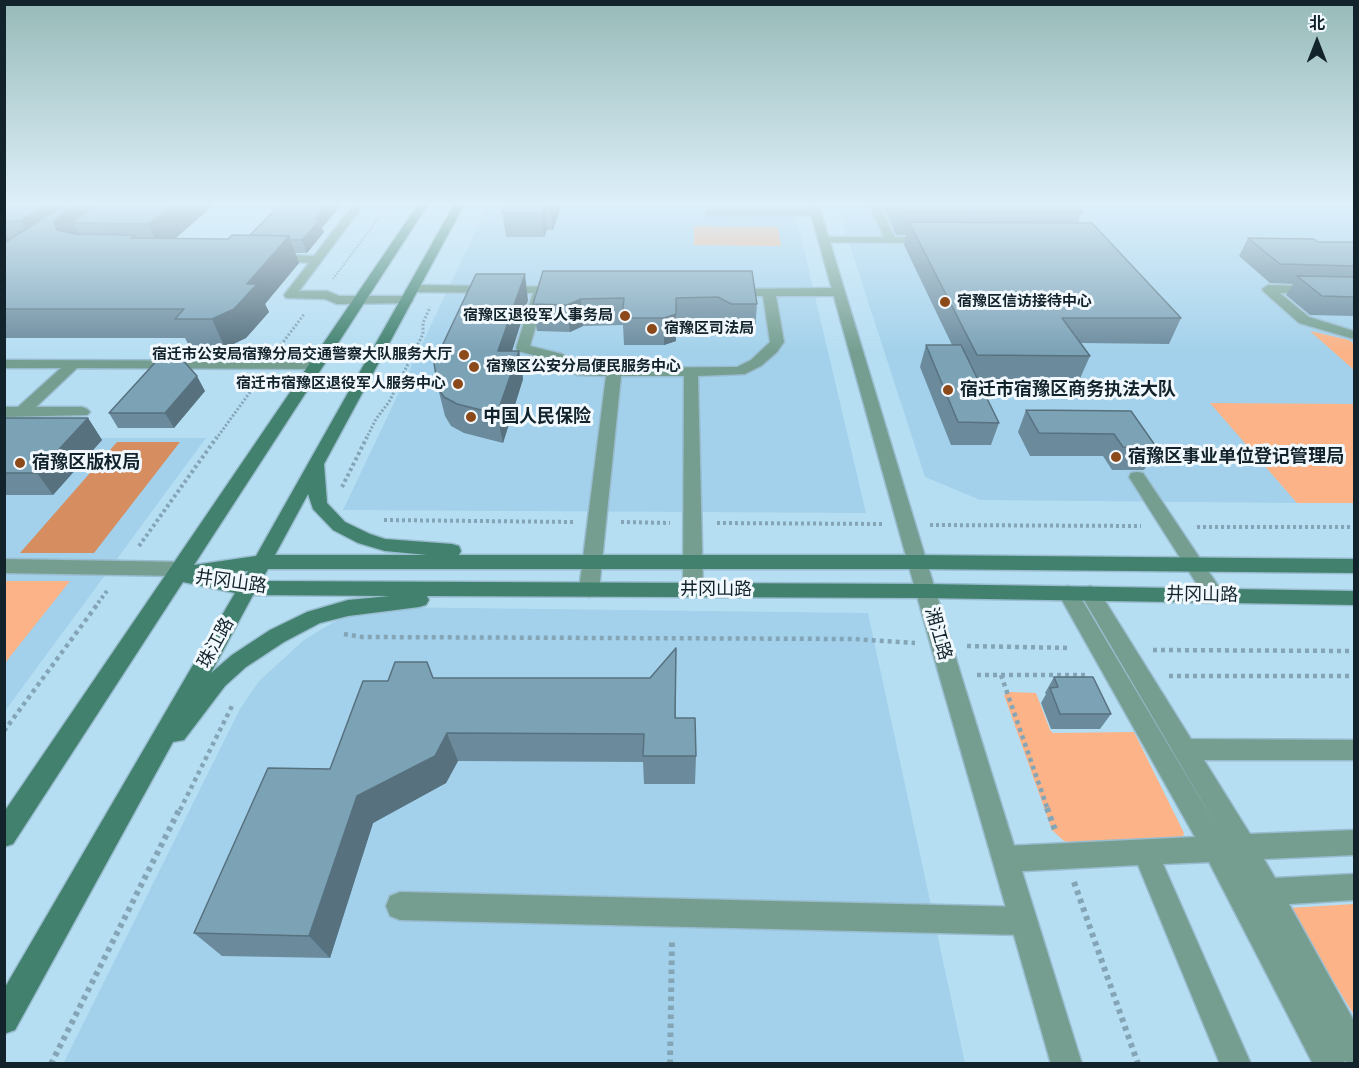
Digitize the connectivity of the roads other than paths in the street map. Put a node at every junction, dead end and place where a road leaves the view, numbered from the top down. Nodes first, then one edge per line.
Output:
1 (323, 253) edge
2 (391, 253) edge
3 (433, 253) edge
4 (828, 253) edge
5 (261, 256) edge
6 (318, 260) junction
7 (540, 290) junction
8 (1354, 290) edge
9 (574, 291) edge
10 (722, 292) edge
11 (769, 292) junction
12 (839, 292) junction
13 (410, 294) junction
14 (360, 300) junction
15 (1354, 335) edge
16 (4, 363) edge
17 (74, 364) junction
18 (317, 365) junction
19 (614, 372) junction
20 (691, 372) junction
21 (4, 412) edge
22 (22, 412) junction
23 (82, 412) dead end
24 (318, 461) junction
25 (1137, 477) dead end
26 (262, 562) junction
27 (584, 562) junction
28 (693, 562) junction
29 (918, 562) junction
30 (1194, 565) junction
31 (4, 566) edge
32 (1354, 566) edge
33 (179, 572) junction
34 (247, 588) junction
35 (581, 590) junction
36 (693, 590) junction
37 (926, 591) junction
38 (1079, 593) junction
39 (1214, 595) junction
40 (1354, 598) edge
41 (1185, 749) junction
42 (1354, 750) edge
43 (138, 782) junction
44 (4, 835) edge
45 (1354, 842) edge
46 (1244, 848) junction
47 (1216, 849) junction
48 (1145, 852) junction
49 (1005, 859) junction
50 (1354, 887) edge
51 (1254, 892) junction
52 (400, 906) dead end
53 (1023, 921) junction
54 (4, 1019) edge
55 (1354, 1050) edge
56 (1066, 1064) edge
57 (1236, 1064) edge
58 (1330, 1064) edge

1 - 6 street
2 - 14 street
3 - 13 street, 珠江路
4 - 12 street, 湘江路
5 - 6 street
6 - 14 street
7 - 9 street
7 - 13 street
7 - 19 street
8 - 15 street
10 - 11 street
11 - 12 street
11 - 20 street
12 - 29 street, 湘江路
13 - 14 street
13 - 24 street, 珠江路
14 - 18 street
16 - 17 street
17 - 18 street
17 - 22 street
18 - 33 street
19 - 20 street
19 - 27 street
20 - 28 street
21 - 22 street
22 - 23 street
24 - 26 street, 珠江路
24 - 27 street
25 - 30 street
26 - 27 street, 井冈山路
26 - 33 street, 井冈山路
26 - 34 street, 珠江路
27 - 28 street, 井冈山路
27 - 35 street
28 - 29 street, 井冈山路
28 - 36 street
29 - 30 street, 井冈山路
29 - 37 street, 湘江路
30 - 32 street, 井冈山路
30 - 39 street
31 - 33 street
33 - 34 street, 井冈山路
33 - 44 street
34 - 35 street, 井冈山路
34 - 43 street, 珠江路
35 - 36 street, 井冈山路
35 - 43 street
36 - 37 street, 井冈山路
37 - 38 street, 井冈山路
37 - 49 street, 湘江路
38 - 39 street, 井冈山路
38 - 41 street
38 - 47 street
39 - 40 street, 井冈山路
41 - 42 street
41 - 46 street
43 - 54 street, 珠江路
45 - 46 street
46 - 47 street
46 - 51 street
47 - 48 street
47 - 51 street
48 - 49 street
48 - 57 street
49 - 53 street, 湘江路
50 - 51 street
51 - 55 street
51 - 58 street
52 - 53 street
53 - 56 street, 湘江路

